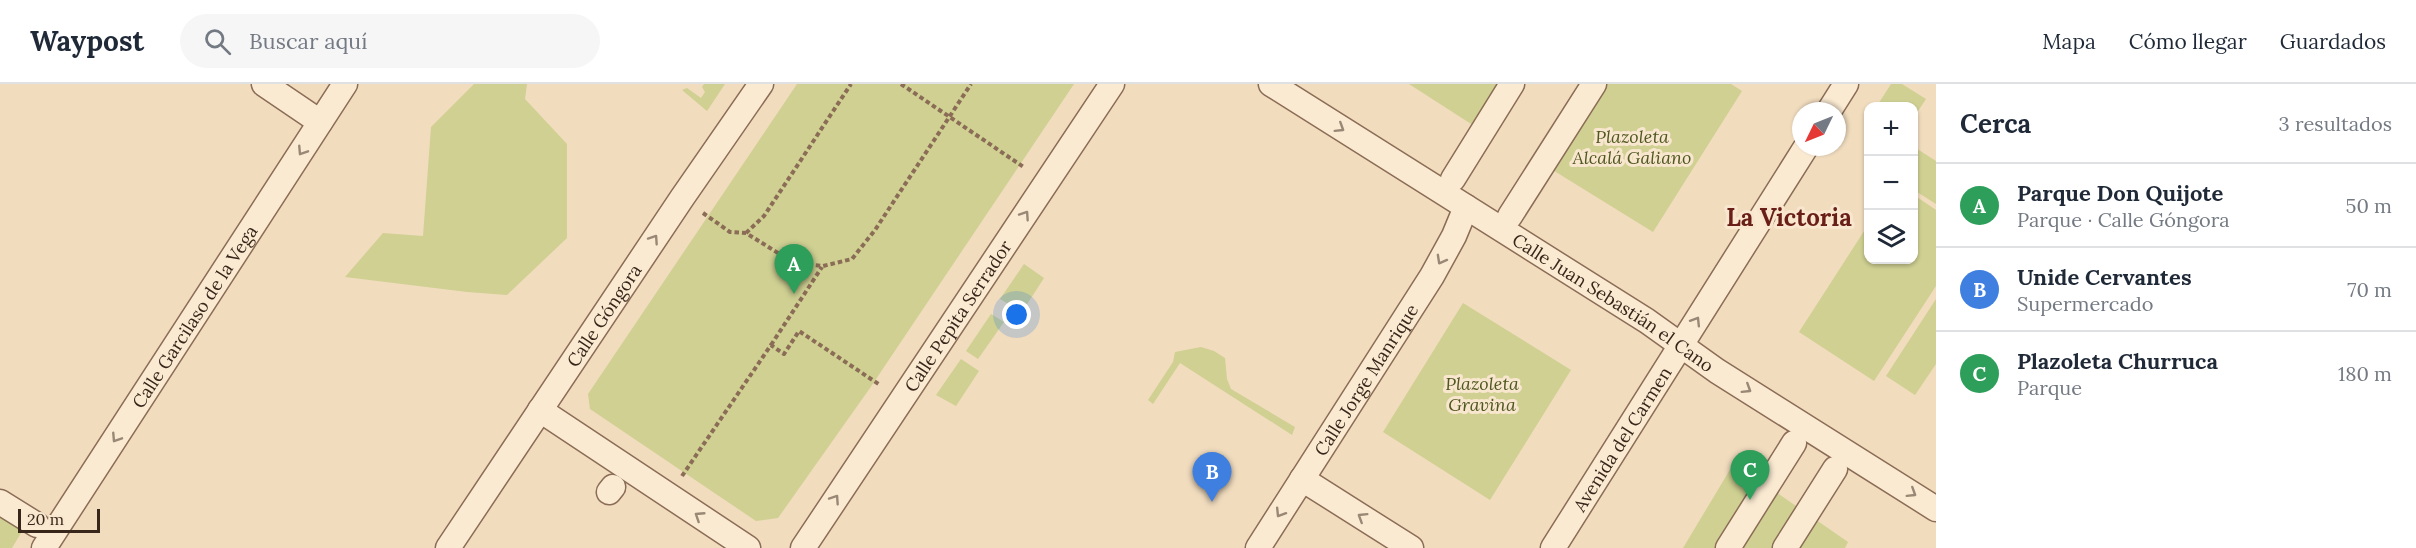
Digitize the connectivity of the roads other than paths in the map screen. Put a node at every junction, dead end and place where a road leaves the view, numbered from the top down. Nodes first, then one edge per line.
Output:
1 (264, 84) edge
2 (345, 84) edge
3 (761, 84) edge
4 (1112, 84) edge
5 (1512, 84) edge
6 (1594, 84) edge
7 (1846, 84) edge
8 (1286, 88) edge
9 (1834, 102) edge
10 (321, 122) junction
11 (1800, 156) edge
12 (1453, 179) dead end
13 (1466, 207) junction
14 (1510, 216) dead end
15 (1681, 345) junction
16 (540, 410) junction
17 (1794, 442) dead end
18 (1835, 469) dead end
19 (1302, 479) junction
20 (0, 502) edge
21 (1936, 508) edge
22 (36, 525) dead end
23 (44, 548) edge
24 (448, 548) edge
25 (748, 548) edge
26 (803, 548) edge
27 (1258, 548) edge
28 (1412, 548) edge
29 (1553, 548) edge
30 (1728, 548) edge
31 (1785, 548) edge

1 - 10 street
2 - 10 street, Calle Garcilaso de la Vega
16 -> 3 street, Calle Góngora
26 -> 4 street, Calle Pepita Serrador
5 - 12 street
6 - 14 street
7 - 9 street
8 -> 13 street, Calle Juan Sebastián el Cano
10 -> 23 street, Calle Garcilaso de la Vega
15 -> 11 street, Avenida del Carmen
13 - 15 street, Calle Juan Sebastián el Cano
13 -> 19 street, Calle Jorge Manrique
15 -> 21 street, Calle Juan Sebastián el Cano
15 - 29 street, Avenida del Carmen
16 - 24 street, Calle Góngora
25 -> 16 street
17 - 30 street
18 - 31 street
19 -> 27 street, Calle Jorge Manrique
28 -> 19 street
20 - 22 street

